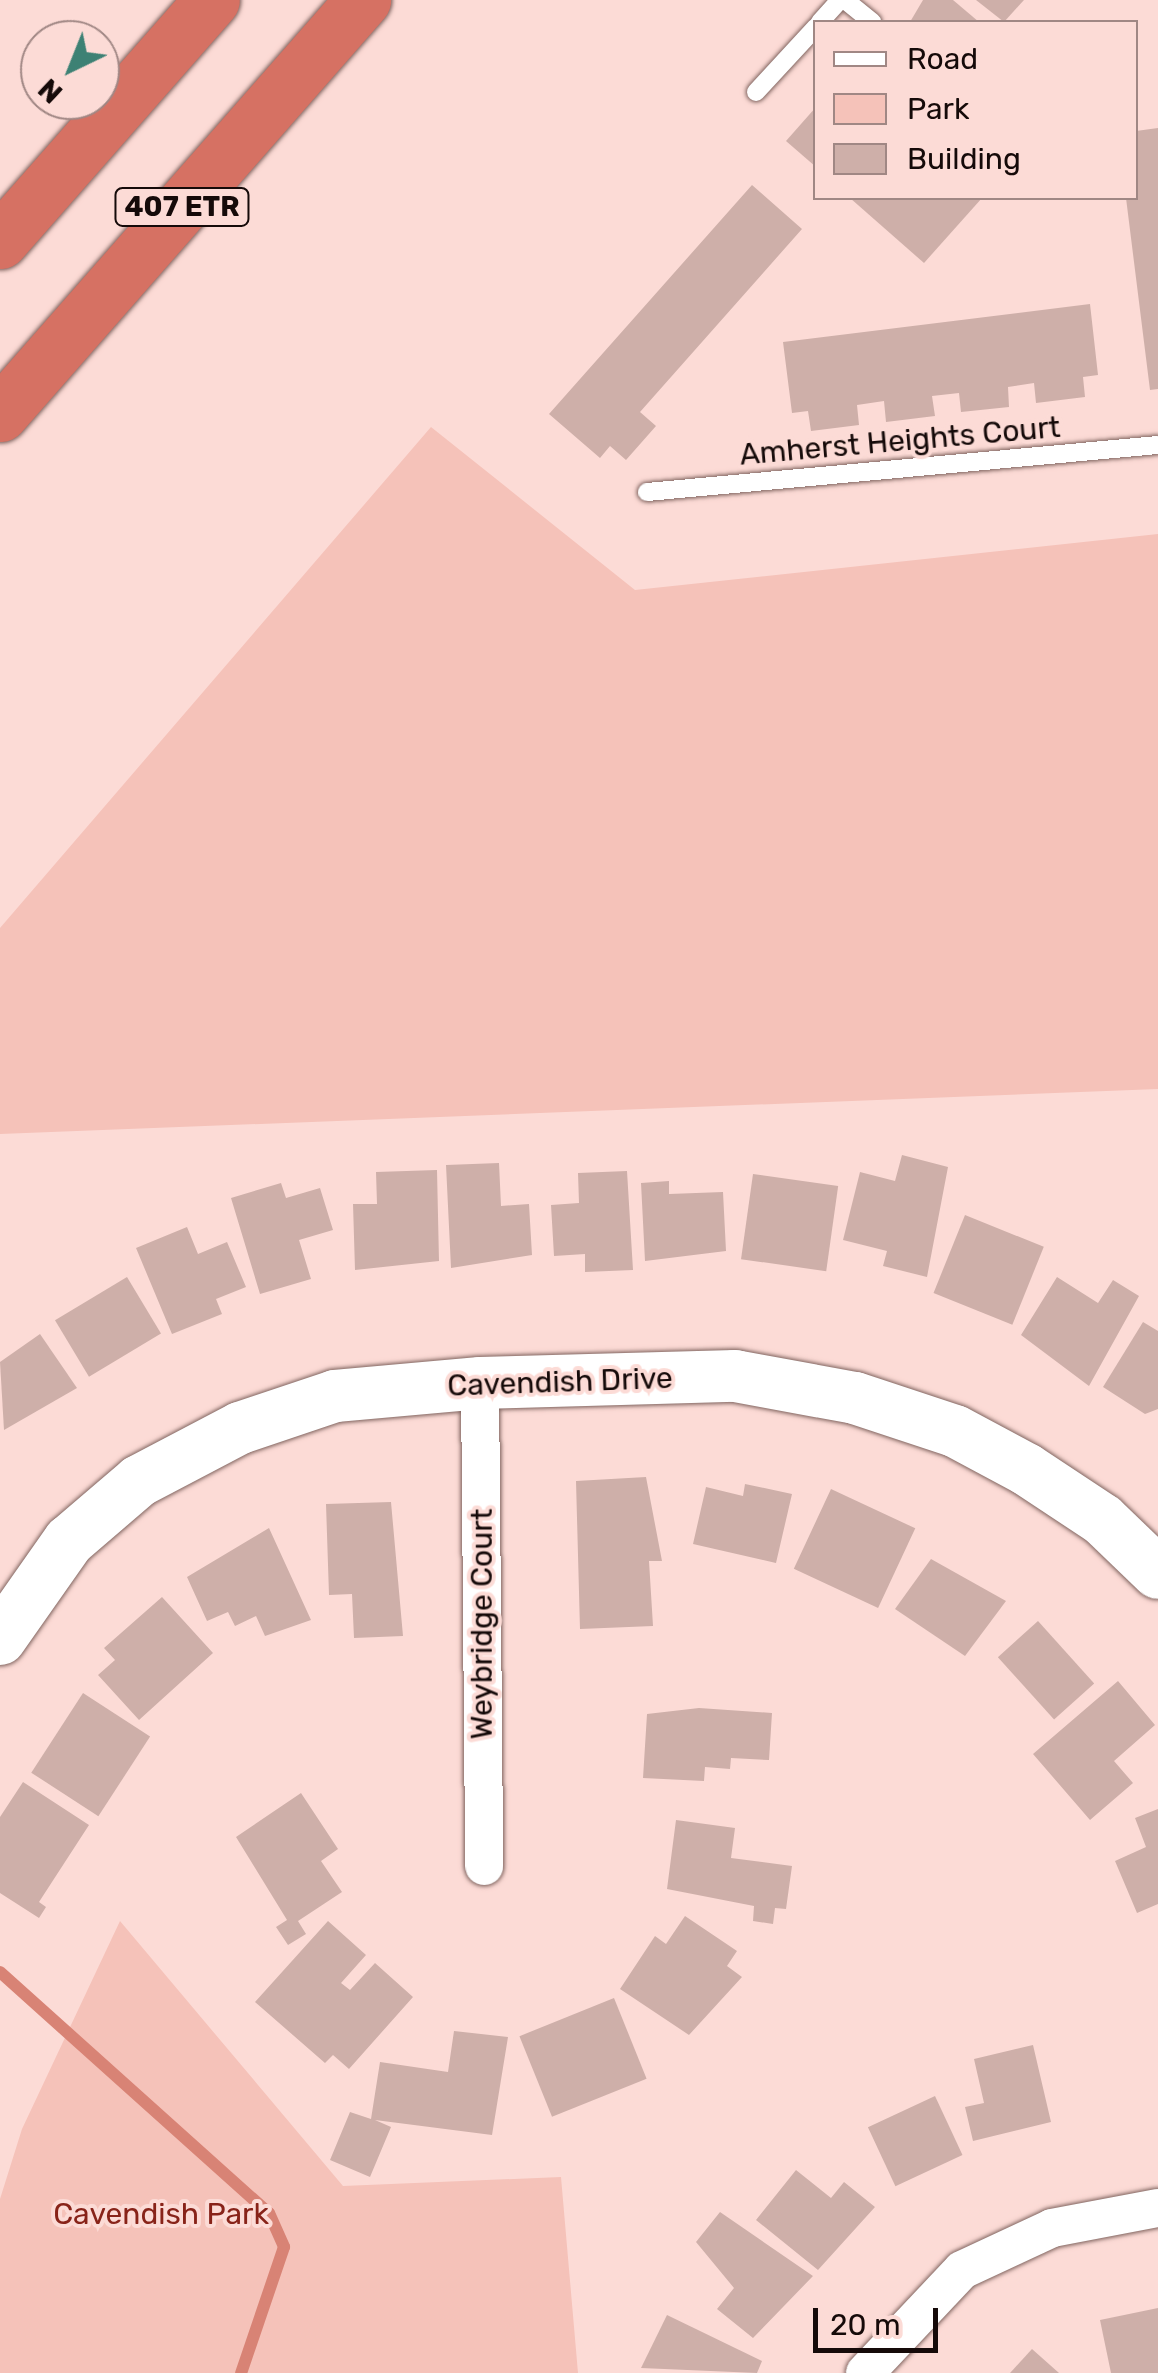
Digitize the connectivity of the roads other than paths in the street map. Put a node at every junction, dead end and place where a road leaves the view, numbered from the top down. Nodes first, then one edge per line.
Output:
1 (212, 0) edge
2 (363, 0) edge
3 (843, 0) edge
4 (823, 20) edge
5 (869, 20) edge
6 (813, 30) edge
7 (756, 92) dead end
8 (0, 241) edge
9 (0, 414) edge
10 (1158, 445) edge
11 (647, 492) dead end
12 (480, 1382) junction
13 (1158, 1573) edge
14 (0, 1638) edge
15 (484, 1866) dead end
16 (1158, 2208) edge
17 (865, 2373) edge

1 - 8 highway
2 - 9 highway, 407 ETR
3 - 4 lane
3 - 5 lane
6 - 7 lane
10 - 11 lane, Amherst Heights Court
12 - 13 street, Cavendish Drive
12 - 14 street, Cavendish Drive
12 - 15 street, Weybridge Court
16 - 17 street

